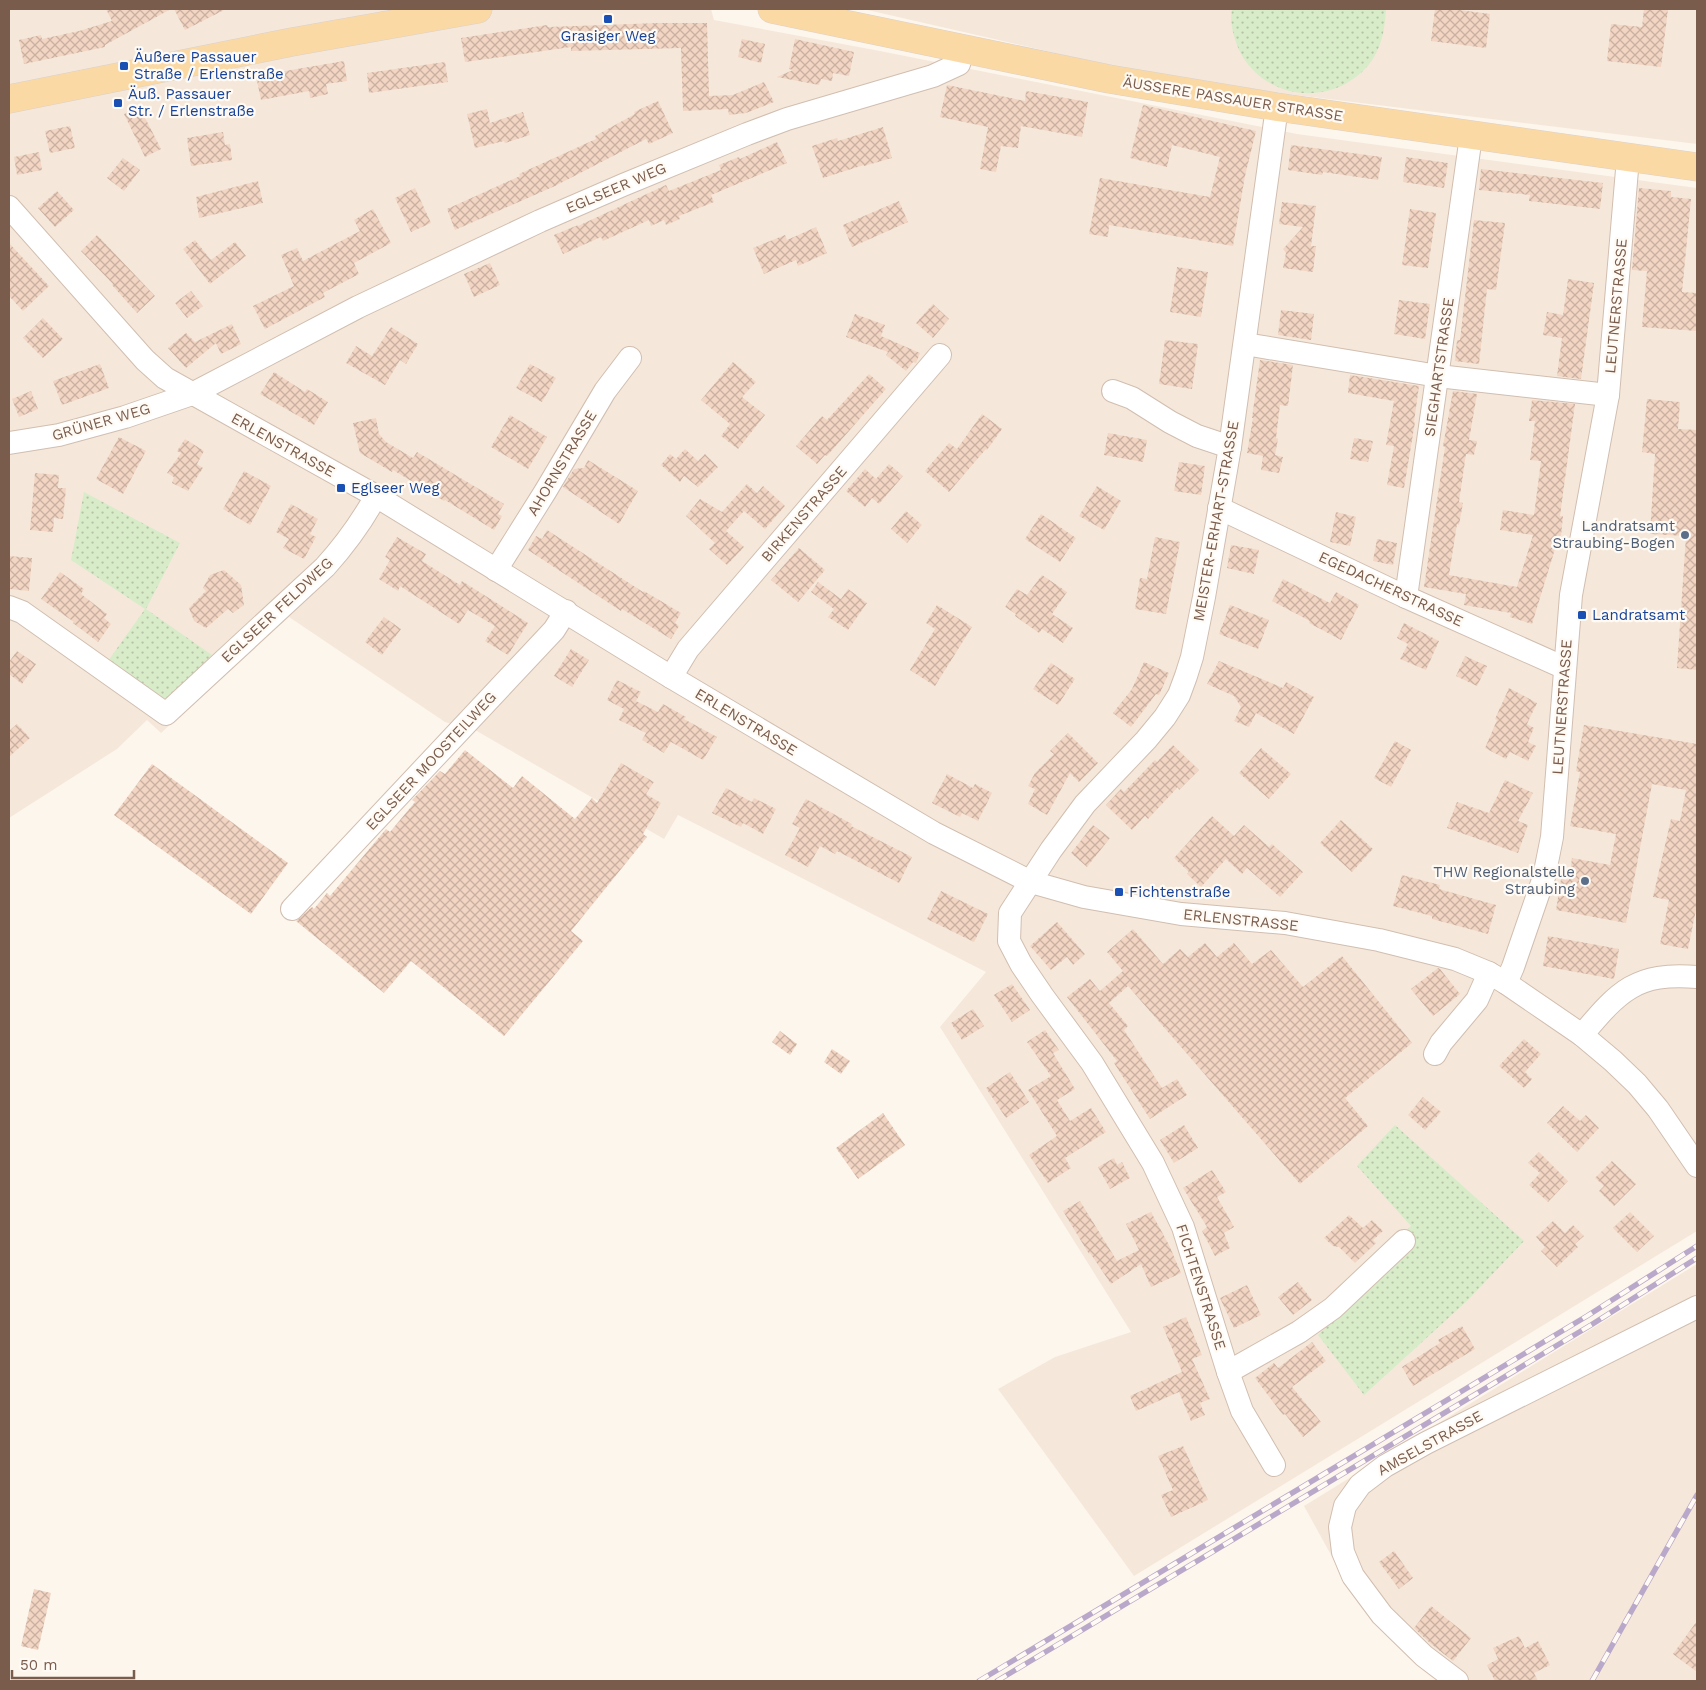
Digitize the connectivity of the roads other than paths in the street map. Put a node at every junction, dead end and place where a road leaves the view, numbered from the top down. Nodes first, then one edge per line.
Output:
1 (478, 9) edge
2 (772, 9) edge
3 (964, 48) junction
4 (9, 99) edge
5 (1277, 107) junction
6 (1471, 136) junction
7 (1628, 158) junction
8 (1697, 167) edge
9 (9, 207) edge
10 (1245, 344) junction
11 (940, 354) dead end
12 (630, 358) dead end
13 (1438, 376) junction
14 (1112, 391) dead end
15 (192, 394) junction
16 (1608, 395) junction
17 (9, 443) edge
18 (1230, 447) junction
19 (376, 496) junction
20 (1219, 508) junction
21 (496, 570) junction
22 (1406, 597) junction
23 (9, 607) edge
24 (566, 611) junction
25 (1565, 668) junction
26 (671, 677) junction
27 (1031, 882) junction
28 (292, 909) dead end
29 (1697, 977) edge
30 (1497, 978) junction
31 (1582, 1035) junction
32 (1435, 1054) dead end
33 (1697, 1166) edge
34 (1404, 1241) dead end
35 (1697, 1307) edge
36 (1228, 1372) junction
37 (1274, 1465) dead end
38 (1457, 1681) edge

1 - 4 main road
2 - 3 main road, ÄUSSERE PASSAUER STRASSE
3 - 5 main road, ÄUSSERE PASSAUER STRASSE
3 - 15 street, EGLSEER WEG
5 - 6 main road, ÄUSSERE PASSAUER STRASSE
5 - 10 street, MEISTER-ERHART-STRASSE
6 - 7 main road, ÄUSSERE PASSAUER STRASSE
6 - 13 street, SIEGHARTSTRASSE
7 - 8 main road, ÄUSSERE PASSAUER STRASSE
7 - 16 street, LEUTNERSTRASSE
9 - 15 street, ERLENSTRASSE
10 - 13 street
10 - 18 street, MEISTER-ERHART-STRASSE
11 - 26 street, BIRKENSTRASSE
12 - 21 street, AHORNSTRASSE
13 - 16 street
13 - 22 street, SIEGHARTSTRASSE
14 - 18 street
15 - 17 street, GRÜNER WEG
15 - 19 street, ERLENSTRASSE
16 - 25 street, LEUTNERSTRASSE
18 - 20 street, MEISTER-ERHART-STRASSE
19 - 21 street, ERLENSTRASSE
19 - 23 street, EGLSEER FELDWEG
20 - 22 street, EGEDACHERSTRASSE
20 - 27 street, MEISTER-ERHART-STRASSE
21 - 24 street, ERLENSTRASSE
22 - 25 street, EGEDACHERSTRASSE
24 - 26 street, ERLENSTRASSE
24 - 28 street, EGLSEER MOOSTEILWEG
25 - 30 street, LEUTNERSTRASSE
26 - 27 street, ERLENSTRASSE
27 - 30 street, ERLENSTRASSE
27 - 36 street, FICHTENSTRASSE
29 - 31 street
30 - 31 street, ERLENSTRASSE
30 - 32 street, LEUTNERSTRASSE
31 - 33 street, ERLENSTRASSE
34 - 36 street
35 - 38 street, AMSELSTRASSE
36 - 37 street, FICHTENSTRASSE

